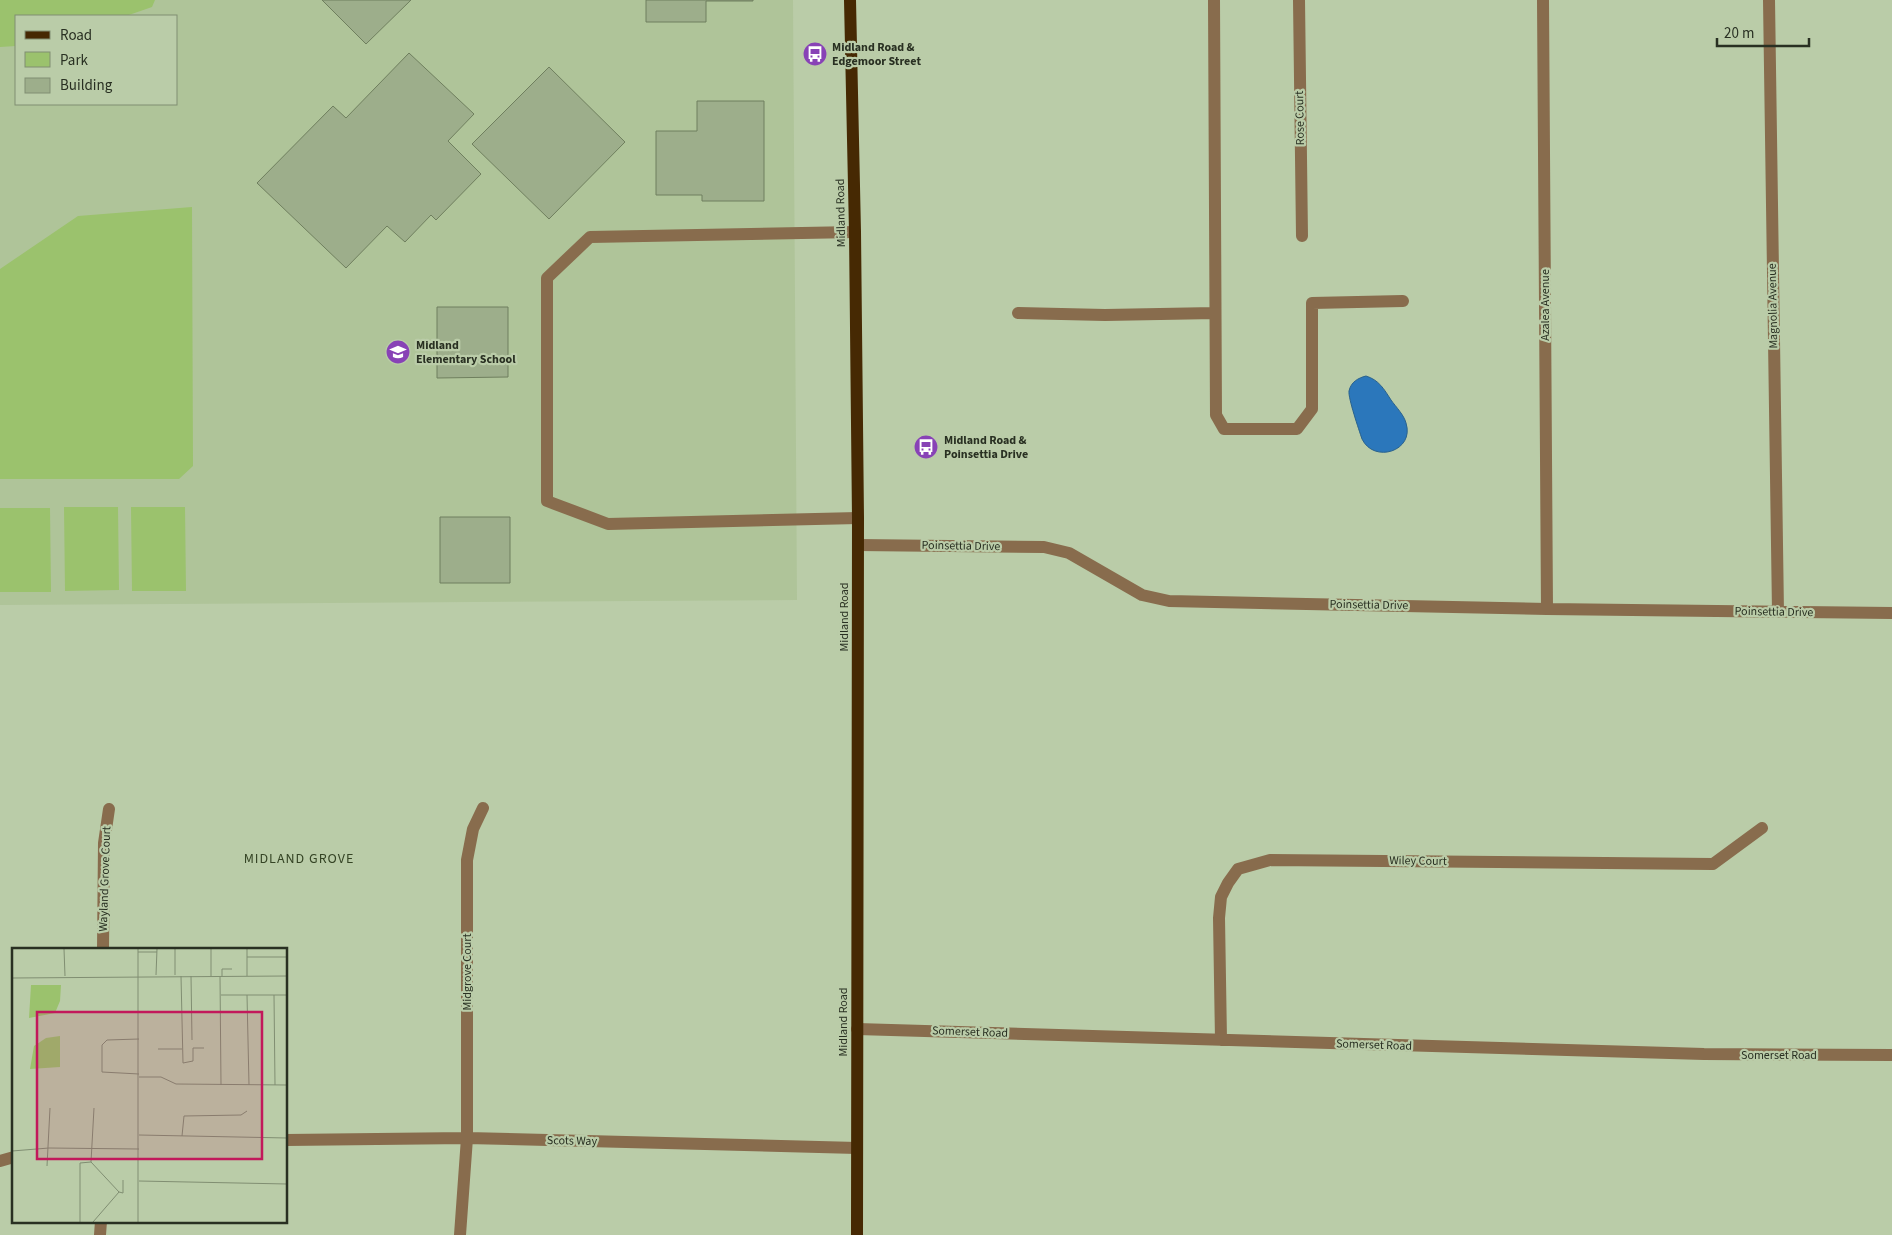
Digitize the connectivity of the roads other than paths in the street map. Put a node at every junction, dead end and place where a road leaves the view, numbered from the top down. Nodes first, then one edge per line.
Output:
1 (850, 0) edge
2 (1214, 0) edge
3 (1299, 0) edge
4 (1543, 0) edge
5 (1769, 0) edge
6 (855, 232) junction
7 (1302, 236) dead end
8 (1402, 301) dead end
9 (1018, 313) dead end
10 (1216, 313) junction
11 (858, 518) junction
12 (858, 545) junction
13 (1547, 610) junction
14 (1778, 612) junction
15 (1892, 613) edge
16 (483, 808) dead end
17 (109, 810) dead end
18 (1762, 828) dead end
19 (103, 948) edge
20 (857, 1029) junction
21 (1221, 1040) junction
22 (1892, 1055) edge
23 (467, 1138) junction
24 (288, 1140) edge
25 (857, 1148) junction
26 (101, 1222) edge
27 (100, 1235) edge
28 (460, 1235) edge
29 (857, 1235) edge

1 - 6 main road, Midland Road
2 - 10 street
3 - 7 street, Rose Court
4 - 13 street, Azalea Avenue
5 - 14 street, Magnolia Avenue
6 - 11 main road, Midland Road
6 - 11 street
8 - 10 street
9 - 10 street
11 - 12 main road, Midland Road
12 - 13 street, Poinsettia Drive
12 - 20 main road, Midland Road
13 - 14 street, Poinsettia Drive
14 - 15 street, Poinsettia Drive
16 - 23 street, Midgrove Court
17 - 19 street, Wayland Grove Court
18 - 21 street, Wiley Court
20 - 21 street, Somerset Road
20 - 25 main road, Midland Road
21 - 22 street, Somerset Road
23 - 24 street, Scots Way
23 - 25 street, Scots Way
23 - 28 street, Midgrove Court
25 - 29 main road, Midland Road
26 - 27 street

